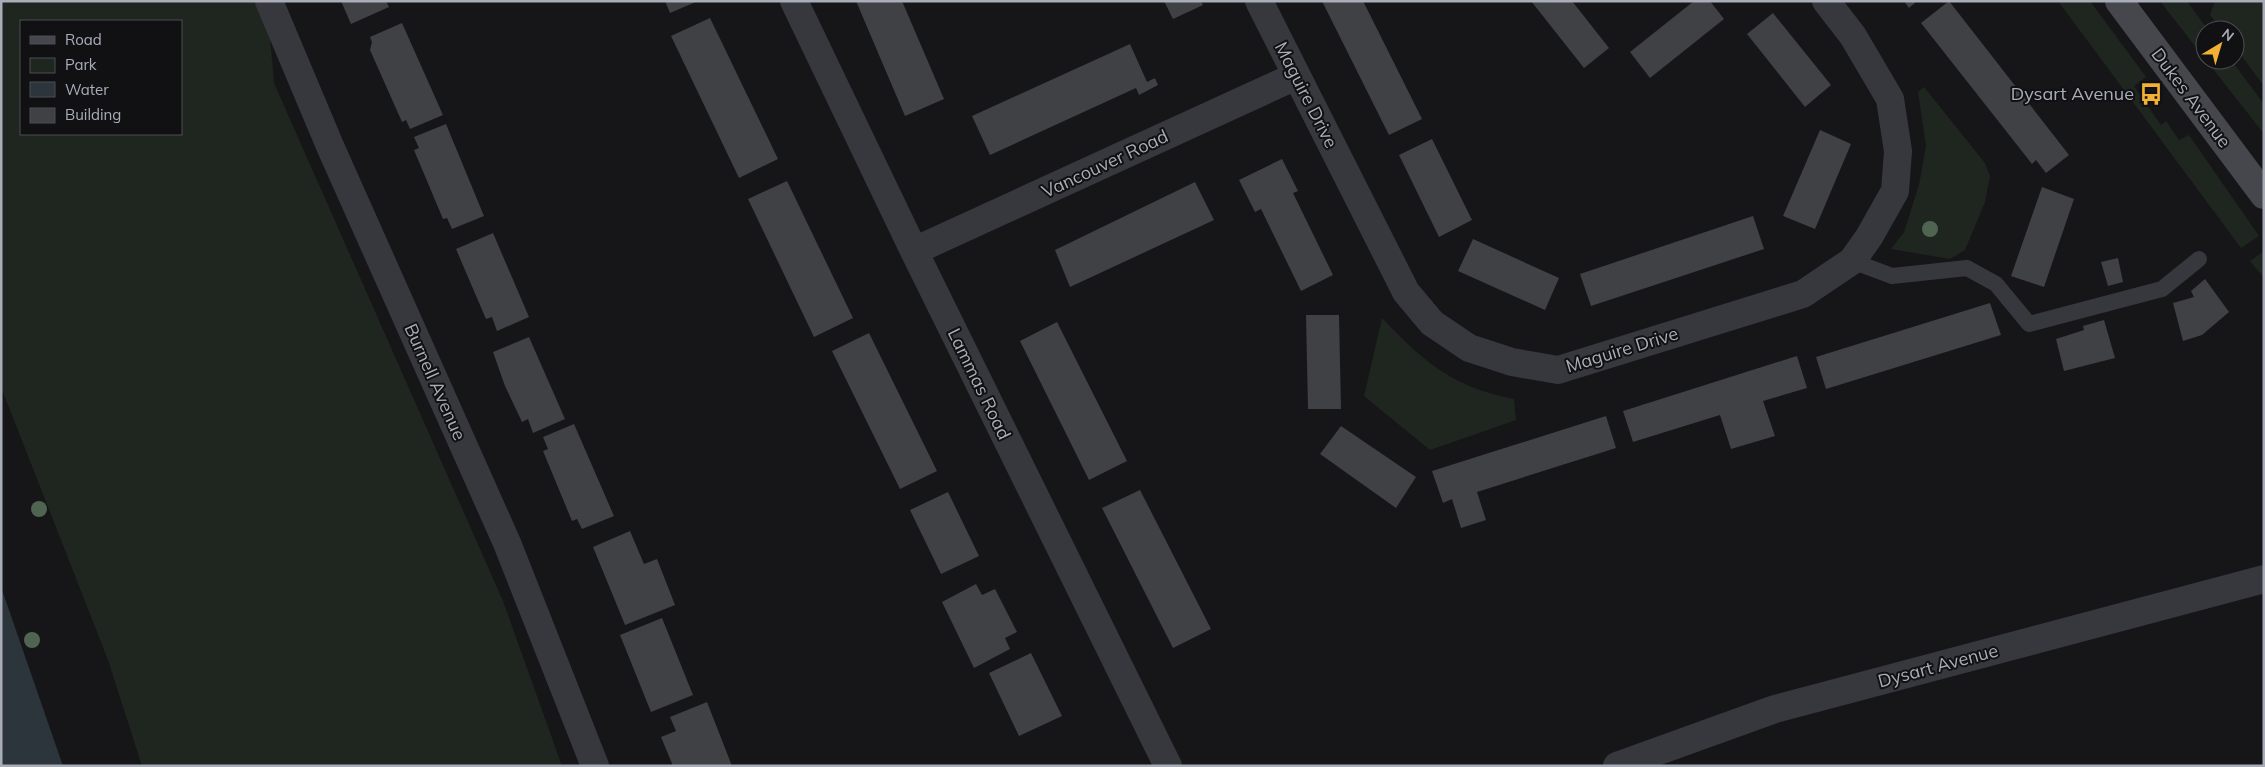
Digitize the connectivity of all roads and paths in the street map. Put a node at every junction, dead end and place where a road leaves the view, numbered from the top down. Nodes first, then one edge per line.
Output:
1 (269, 1) edge
2 (794, 1) edge
3 (1259, 1) edge
4 (1826, 1) edge
5 (2119, 1) edge
6 (1296, 76) junction
7 (2264, 195) edge
8 (914, 251) junction
9 (2199, 259) dead end
10 (1852, 261) junction
11 (2264, 579) edge
12 (595, 766) edge
13 (1168, 766) edge
14 (1617, 766) edge

1 - 12 street, Burnell Avenue
2 - 8 street, Lammas Road
3 - 6 street, Maguire Drive
4 - 10 street, Maguire Drive
5 - 7 street, Dukes Avenue
6 - 8 street, Vancouver Road
6 - 10 street, Maguire Drive
8 - 13 street, Lammas Road
9 - 10 lane
11 - 14 street, Dysart Avenue

